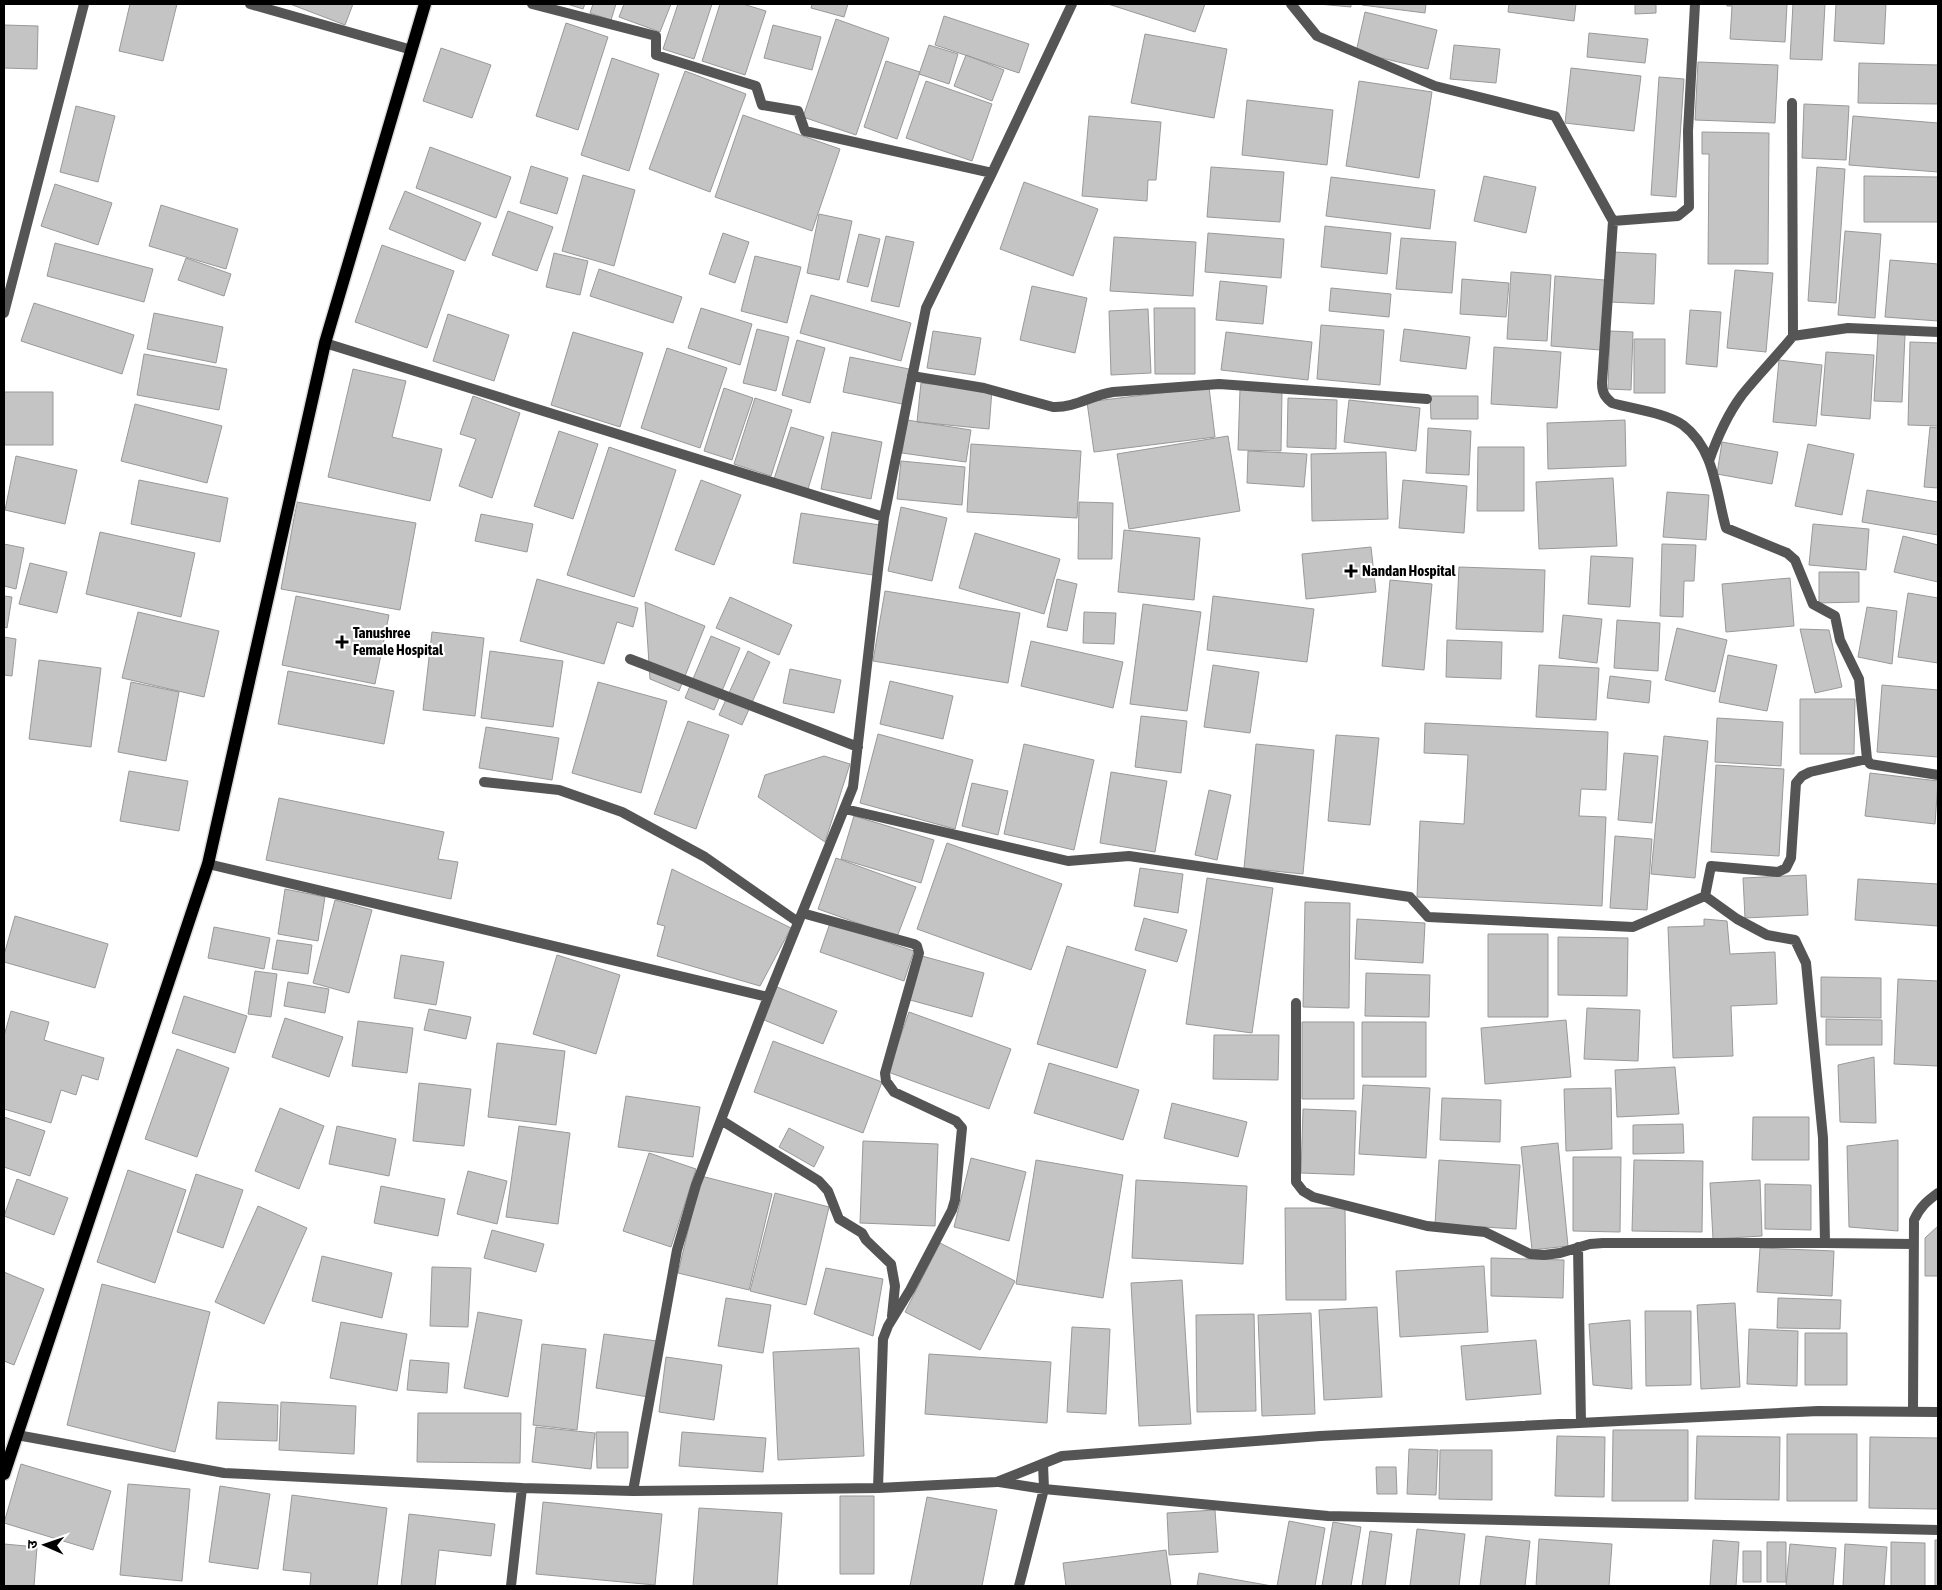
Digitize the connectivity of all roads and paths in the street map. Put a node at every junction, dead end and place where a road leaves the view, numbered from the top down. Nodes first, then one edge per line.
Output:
1 (84, 4) edge
2 (250, 4) edge
3 (425, 4) edge
4 (532, 4) edge
5 (1072, 4) edge
6 (1292, 4) edge
7 (1695, 4) edge
8 (412, 50) junction
9 (1792, 103) dead end
10 (992, 173) junction
11 (1613, 221) junction
12 (4, 313) edge
13 (1938, 332) edge
14 (1793, 336) junction
15 (325, 343) junction
16 (912, 376) junction
17 (1427, 399) dead end
18 (1708, 461) junction
19 (884, 517) junction
20 (630, 659) dead end
21 (858, 747) junction
22 (1867, 759) junction
23 (1938, 775) edge
24 (484, 782) dead end
25 (845, 809) junction
26 (208, 864) junction
27 (1705, 896) junction
28 (800, 918) junction
29 (768, 997) junction
30 (1296, 1004) dead end
31 (721, 1120) junction
32 (1938, 1193) edge
33 (1825, 1242) junction
34 (1914, 1244) junction
35 (1578, 1247) junction
36 (892, 1319) junction
37 (1913, 1412) junction
38 (1938, 1412) edge
39 (1581, 1423) junction
40 (17, 1435) junction
41 (1043, 1464) junction
42 (4, 1474) edge
43 (998, 1482) junction
44 (522, 1488) junction
45 (878, 1488) junction
46 (1044, 1489) junction
47 (632, 1491) junction
48 (1938, 1530) edge
49 (511, 1586) edge
50 (1019, 1586) edge

1 - 12 street
2 - 8 street
3 - 8 main road
4 - 10 street
5 - 10 street
6 - 11 street
7 - 11 street
8 - 15 main road
9 - 14 street
10 - 16 street
11 - 18 street
13 - 14 street
14 - 18 street
15 - 19 street
15 - 26 main road
16 - 17 street
16 - 19 street
18 - 22 street
19 - 21 street
20 - 21 street
21 - 25 street
22 - 23 street
22 - 27 street
24 - 28 street
25 - 27 street
25 - 28 street
26 - 29 street
26 - 40 main road
27 - 33 street
28 - 29 street
28 - 36 street
29 - 31 street
30 - 35 street
31 - 36 street
31 - 47 street
32 - 34 street
33 - 34 street
33 - 35 street
34 - 37 street
35 - 39 street
36 - 45 street
37 - 38 street
37 - 39 street
39 - 41 street
40 - 42 main road
40 - 44 street
41 - 43 street
41 - 46 street
43 - 45 street
43 - 46 street
44 - 47 street
44 - 49 street
45 - 47 street
46 - 48 street
46 - 50 street

